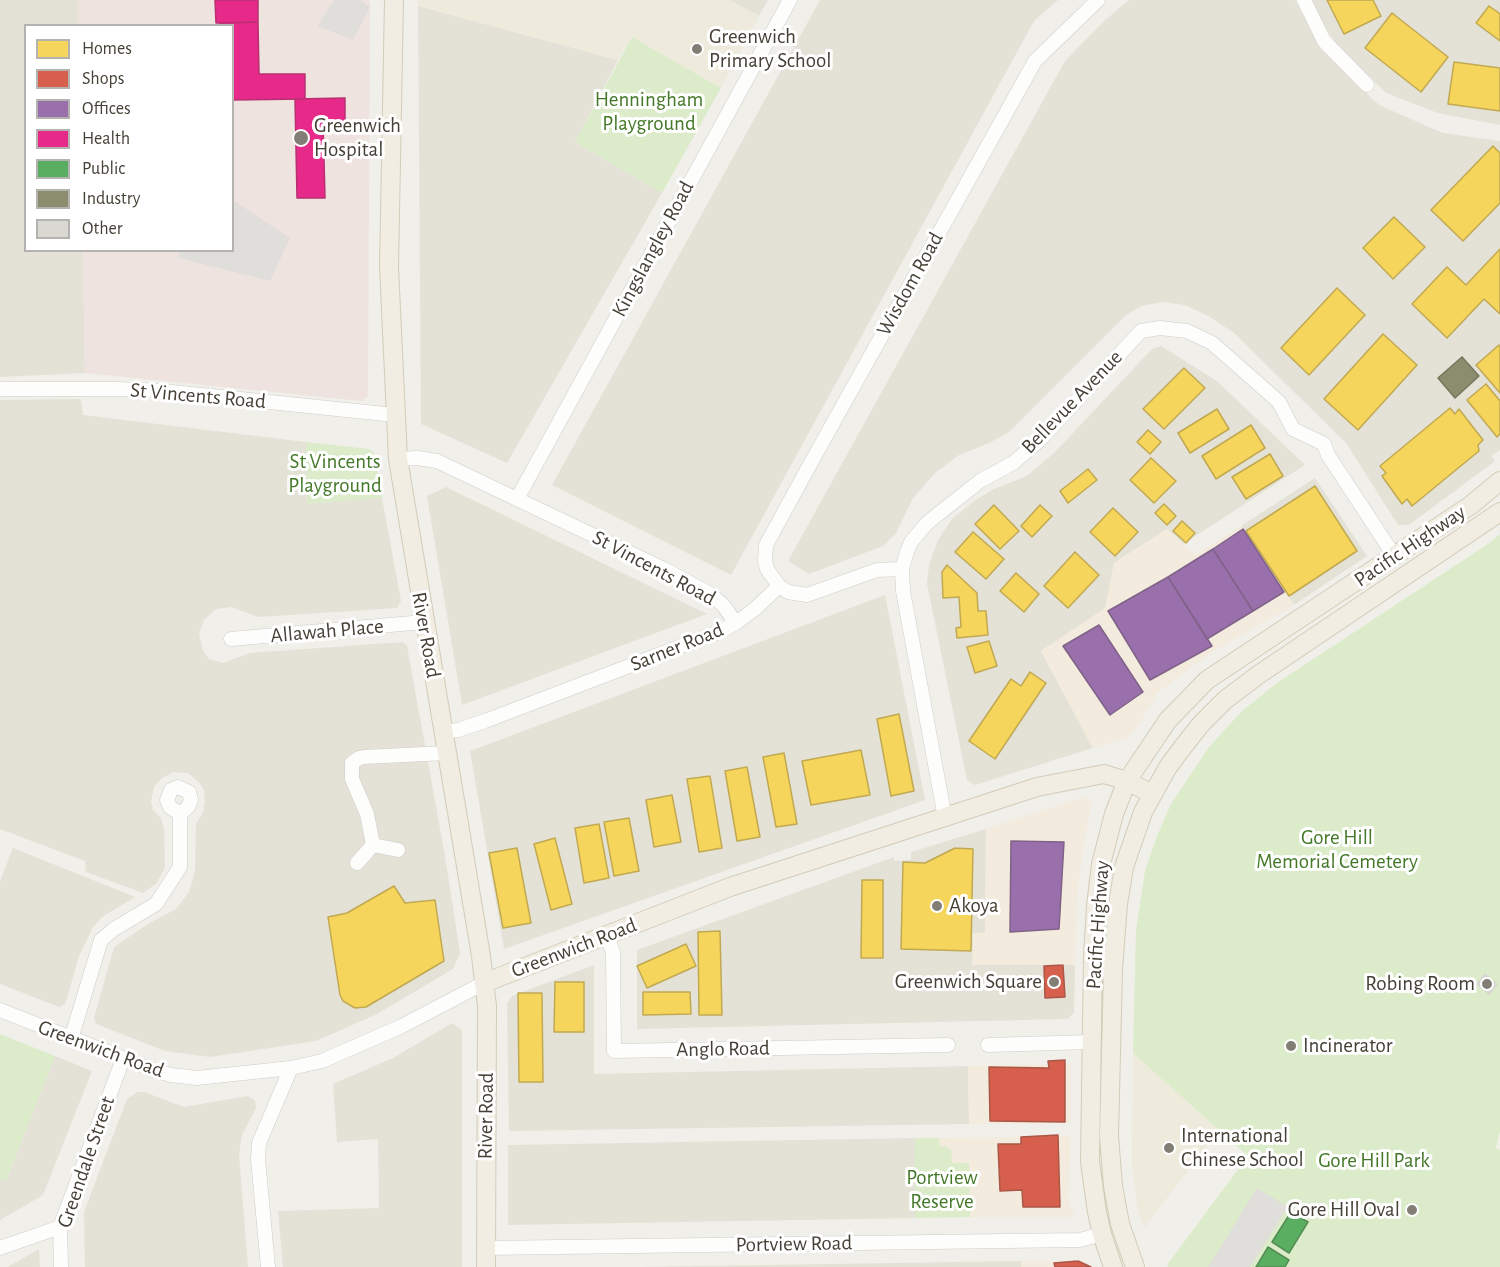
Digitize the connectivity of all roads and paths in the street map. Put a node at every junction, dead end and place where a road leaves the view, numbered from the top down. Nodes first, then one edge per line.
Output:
1 (394, 0) edge
2 (790, 0) edge
3 (1098, 0) edge
4 (1304, 0) edge
5 (1366, 85) dead end
6 (0, 389) edge
7 (395, 415) junction
8 (398, 459) junction
9 (1500, 481) edge
10 (518, 499) junction
11 (1500, 512) edge
12 (1395, 557) junction
13 (902, 569) junction
14 (778, 586) junction
15 (424, 622) junction
16 (736, 623) junction
17 (231, 639) dead end
18 (443, 732) junction
19 (446, 753) junction
20 (1127, 781) junction
21 (1152, 794) junction
22 (180, 814) dead end
23 (945, 818) junction
24 (373, 845) junction
25 (398, 850) dead end
26 (357, 863) dead end
27 (607, 935) junction
28 (484, 983) junction
29 (0, 1010) edge
30 (71, 1038) junction
31 (1091, 1042) junction
32 (948, 1045) dead end
33 (988, 1045) dead end
34 (123, 1059) junction
35 (291, 1068) junction
36 (60, 1227) junction
37 (1102, 1234) junction
38 (0, 1248) edge
39 (486, 1248) junction
40 (61, 1267) edge
41 (268, 1267) edge
42 (486, 1267) edge
43 (1113, 1267) edge
44 (1135, 1267) edge

1 - 7 main road, River Road
2 - 10 street, Kingslangley Road
3 - 14 street, Wisdom Road
4 - 5 street
6 - 7 street, St Vincents Road
7 - 8 main road, River Road
8 - 10 street, St Vincents Road
8 - 15 main road, River Road
9 - 12 main road, Pacific Highway
10 - 16 street, St Vincents Road
11 - 21 main road, Pacific Highway
12 - 13 street, Bellevue Avenue
12 - 20 main road, Pacific Highway
13 - 14 street
13 - 23 street, Bellevue Avenue
14 - 16 street, Sarner Road
15 - 17 street, Allawah Place
15 - 18 main road, River Road
16 - 18 street, Sarner Road
18 - 19 main road, River Road
19 - 24 street
19 - 28 main road, River Road
20 - 21 main road, Greenwich Road
20 - 23 main road, Greenwich Road
20 - 31 main road, Pacific Highway
21 - 44 main road, Pacific Highway
22 - 30 street
23 - 27 main road, Greenwich Road
24 - 25 street
24 - 26 street
27 - 28 main road, Greenwich Road
27 - 32 street, Anglo Road
28 - 35 street, Greenwich Road
28 - 39 main road, River Road
29 - 30 street, Greenwich Road
30 - 34 street, Greenwich Road
31 - 33 street
31 - 37 main road, Pacific Highway
34 - 35 street, Greenwich Road
34 - 36 street, Greendale Street
35 - 41 street
36 - 38 street
36 - 40 street, Greendale Street
37 - 39 street, Portview Road
37 - 43 main road, Pacific Highway
39 - 42 main road, River Road

